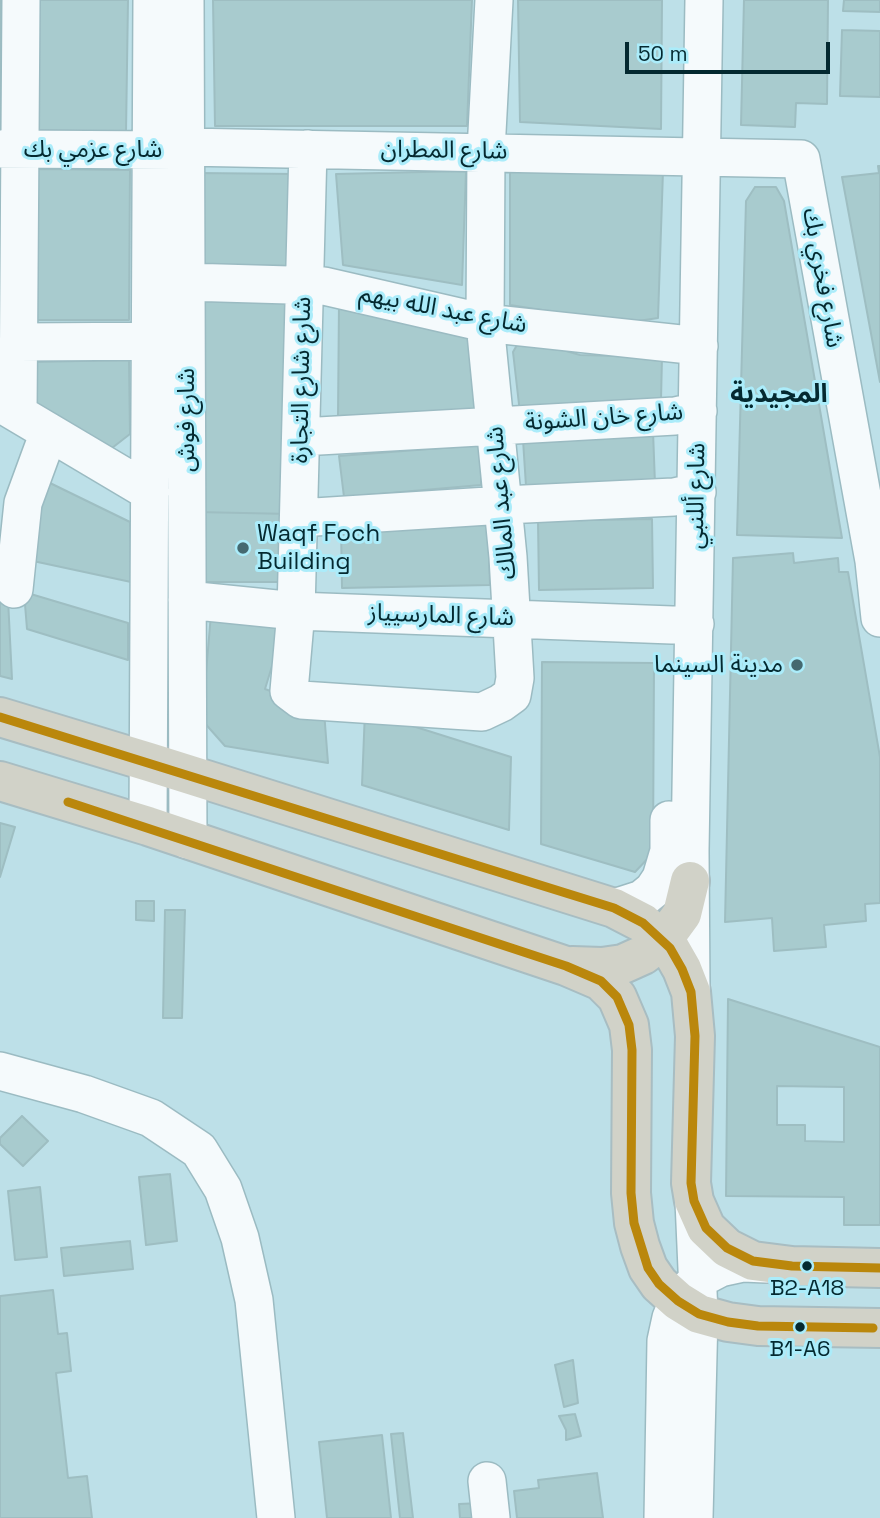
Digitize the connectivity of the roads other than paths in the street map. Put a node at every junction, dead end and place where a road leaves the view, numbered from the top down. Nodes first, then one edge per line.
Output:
1 (21, 0) edge
2 (152, 0) edge
3 (185, 0) edge
4 (494, 0) edge
5 (680, 0) edge
6 (704, 0) edge
7 (10, 149) edge
8 (174, 149) junction
9 (307, 149) junction
10 (486, 151) junction
11 (690, 157) junction
12 (186, 282) junction
13 (304, 285) junction
14 (485, 323) junction
15 (186, 341) junction
16 (18, 342) junction
17 (150, 342) junction
18 (687, 344) junction
19 (9, 408) edge
20 (687, 414) junction
21 (496, 425) junction
22 (49, 432) junction
23 (300, 437) junction
24 (150, 492) junction
25 (685, 494) junction
26 (504, 505) junction
27 (299, 519) junction
28 (877, 562) edge
29 (14, 589) dead end
30 (187, 600) junction
31 (296, 611) junction
32 (510, 618) junction
33 (880, 618) edge
34 (684, 624) junction
35 (0, 717) edge
36 (149, 762) junction
37 (188, 774) junction
38 (0, 780) edge
39 (148, 826) junction
40 (188, 841) junction
41 (690, 881) junction
42 (614, 908) junction
43 (663, 940) junction
44 (566, 966) junction
45 (691, 992) junction
46 (0, 1071) edge
47 (694, 1201) junction
48 (767, 1264) junction
49 (880, 1268) edge
50 (691, 1298) junction
51 (880, 1328) edge
52 (487, 1481) dead end
53 (276, 1518) edge
54 (491, 1518) edge
55 (663, 1518) edge
56 (694, 1518) edge

1 - 7 street
2 - 8 street, شارع فوش
3 - 8 street, شارع فوش
4 - 10 street, شارع عبد المالك
5 - 11 street, شارع أللنبي
6 - 11 street, شارع أللنبي
7 - 8 street, شارع عزمي بك
7 - 16 street
8 - 9 street, شارع المطران
8 - 12 street, شارع فوش
8 - 17 street, شارع فوش
9 - 10 street, شارع المطران
9 - 13 street, شارع شارع التجارة
10 - 11 street, شارع المطران
10 - 14 street, شارع عبد المالك
11 - 18 street, شارع أللنبي
11 - 28 street, شارع فخري بك
12 - 13 street, شارع عبد الله بيهم
12 - 15 street, شارع فوش
13 - 14 street, شارع عبد الله بيهم
13 - 23 street, شارع شارع التجارة
14 - 18 street, شارع عبد الله بيهم
14 - 21 street, شارع عبد المالك
15 - 17 street
15 - 30 street, شارع فوش
16 - 17 street
16 - 19 street
17 - 24 street, شارع فوش
18 - 20 street, شارع أللنبي
19 - 22 street
20 - 21 street, شارع خان الشونة
20 - 25 street, شارع أللنبي
21 - 23 street, شارع خان الشونة
21 - 26 street, شارع عبد المالك
22 - 24 street
22 - 29 street
23 - 27 street, شارع شارع التجارة
24 - 36 street, شارع فوش
25 - 26 street
25 - 34 street, شارع أللنبي
26 - 27 street
26 - 32 street, شارع عبد المالك
27 - 31 street, شارع شارع التجارة
28 - 33 street, شارع فخري بك
30 - 31 street, شارع المارسيياز
30 - 37 street, شارع فوش
31 - 32 street, شارع المارسيياز
31 - 32 street, شارع عبد المالك
32 - 34 street, شارع المارسيياز
34 - 41 street, شارع أللنبي
34 - 42 street, شارع أللنبي
35 - 36 highway
36 - 37 highway
36 - 39 street, شارع فوش
37 - 40 street, شارع فوش
37 - 42 highway
38 - 39 highway
39 - 40 highway
40 - 44 highway
41 - 43 highway
41 - 45 street, شارع أللنبي
42 - 43 highway
43 - 44 highway
43 - 45 highway
44 - 50 highway
45 - 47 highway
46 - 53 street
47 - 48 highway
47 - 50 street
48 - 49 highway
48 - 50 street
50 - 51 highway
50 - 55 street
50 - 56 street
52 - 54 street

